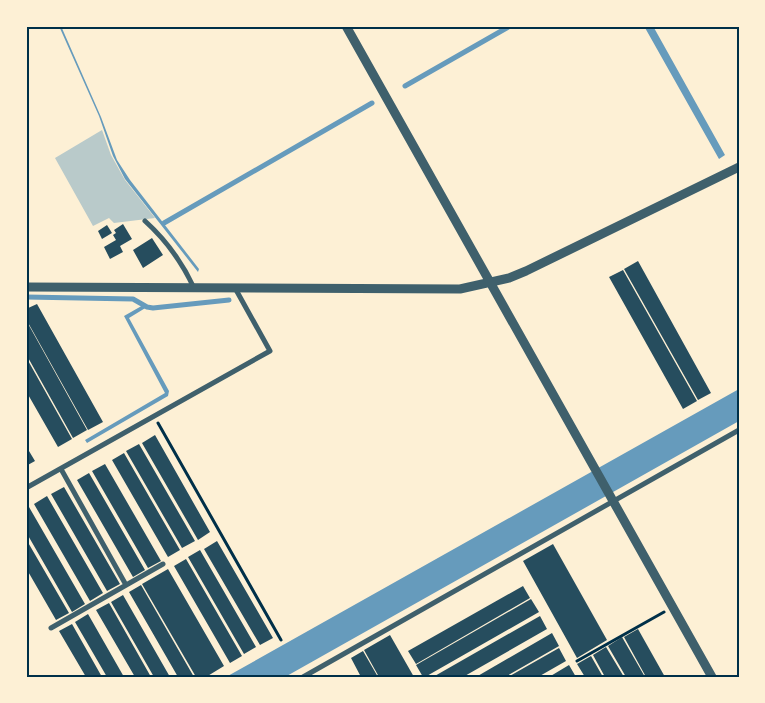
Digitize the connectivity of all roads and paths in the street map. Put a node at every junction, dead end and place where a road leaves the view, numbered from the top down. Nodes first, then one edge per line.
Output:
1 (346, 26) edge
2 (739, 167) edge
3 (145, 221) dead end
4 (490, 283) junction
5 (26, 287) edge
6 (194, 288) junction
7 (235, 288) junction
8 (154, 416) junction
9 (739, 430) edge
10 (61, 469) junction
11 (26, 488) edge
12 (612, 498) junction
13 (163, 564) dead end
14 (126, 585) junction
15 (673, 607) junction
16 (51, 628) dead end
17 (281, 640) dead end
18 (578, 662) dead end
19 (303, 677) edge
20 (712, 677) edge

1 - 4 street
2 - 4 street
3 - 6 street
4 - 7 street
4 - 12 street
5 - 6 street
6 - 7 street
7 - 8 street
8 - 10 street
8 - 17 path
9 - 12 street
10 - 11 street
10 - 14 street
12 - 15 street
12 - 19 street
13 - 14 street
14 - 16 street
15 - 18 path
15 - 20 street

